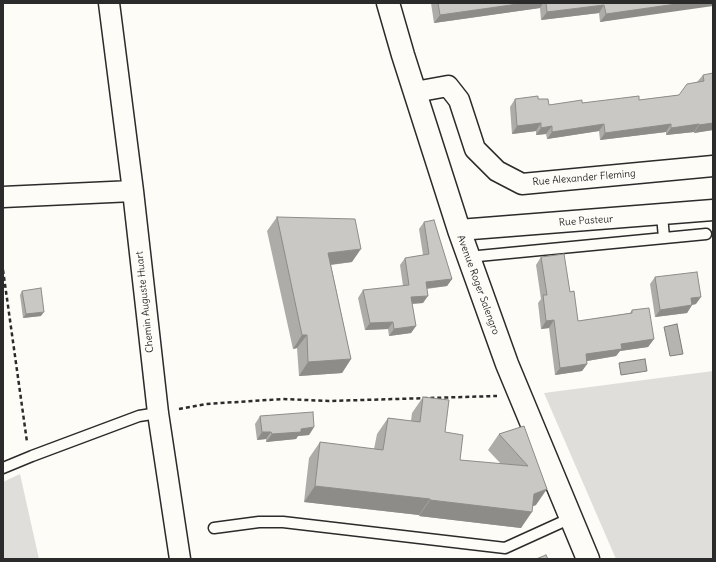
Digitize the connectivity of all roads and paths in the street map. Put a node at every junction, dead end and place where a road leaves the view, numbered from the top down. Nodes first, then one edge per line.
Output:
1 (109, 3) edge
2 (388, 3) edge
3 (415, 92) junction
4 (713, 166) edge
5 (133, 191) junction
6 (3, 197) edge
7 (713, 210) edge
8 (662, 215) junction
9 (459, 230) junction
10 (706, 234) dead end
11 (664, 238) junction
12 (468, 257) junction
13 (3, 270) edge
14 (520, 395) junction
15 (158, 413) junction
16 (29, 457) junction
17 (3, 468) edge
18 (571, 518) junction
19 (214, 528) dead end
20 (180, 559) edge
21 (588, 559) edge

1 - 5 street, Chemin Auguste Huart
2 - 3 street, Avenue Roger Salengro
3 - 4 street, Rue Alexander Fleming
3 - 9 street, Avenue Roger Salengro
5 - 6 street
5 - 15 street, Chemin Auguste Huart
7 - 8 street, Rue Pasteur
8 - 9 street, Rue Pasteur
8 - 11 lane
9 - 12 street, Avenue Roger Salengro
10 - 11 lane
11 - 12 lane
12 - 14 street, Avenue Roger Salengro
13 - 16 path
14 - 15 path
14 - 18 street, Avenue Roger Salengro
15 - 16 lane
15 - 20 street, Chemin Auguste Huart
16 - 17 lane
18 - 19 lane
18 - 21 street, Avenue Roger Salengro

